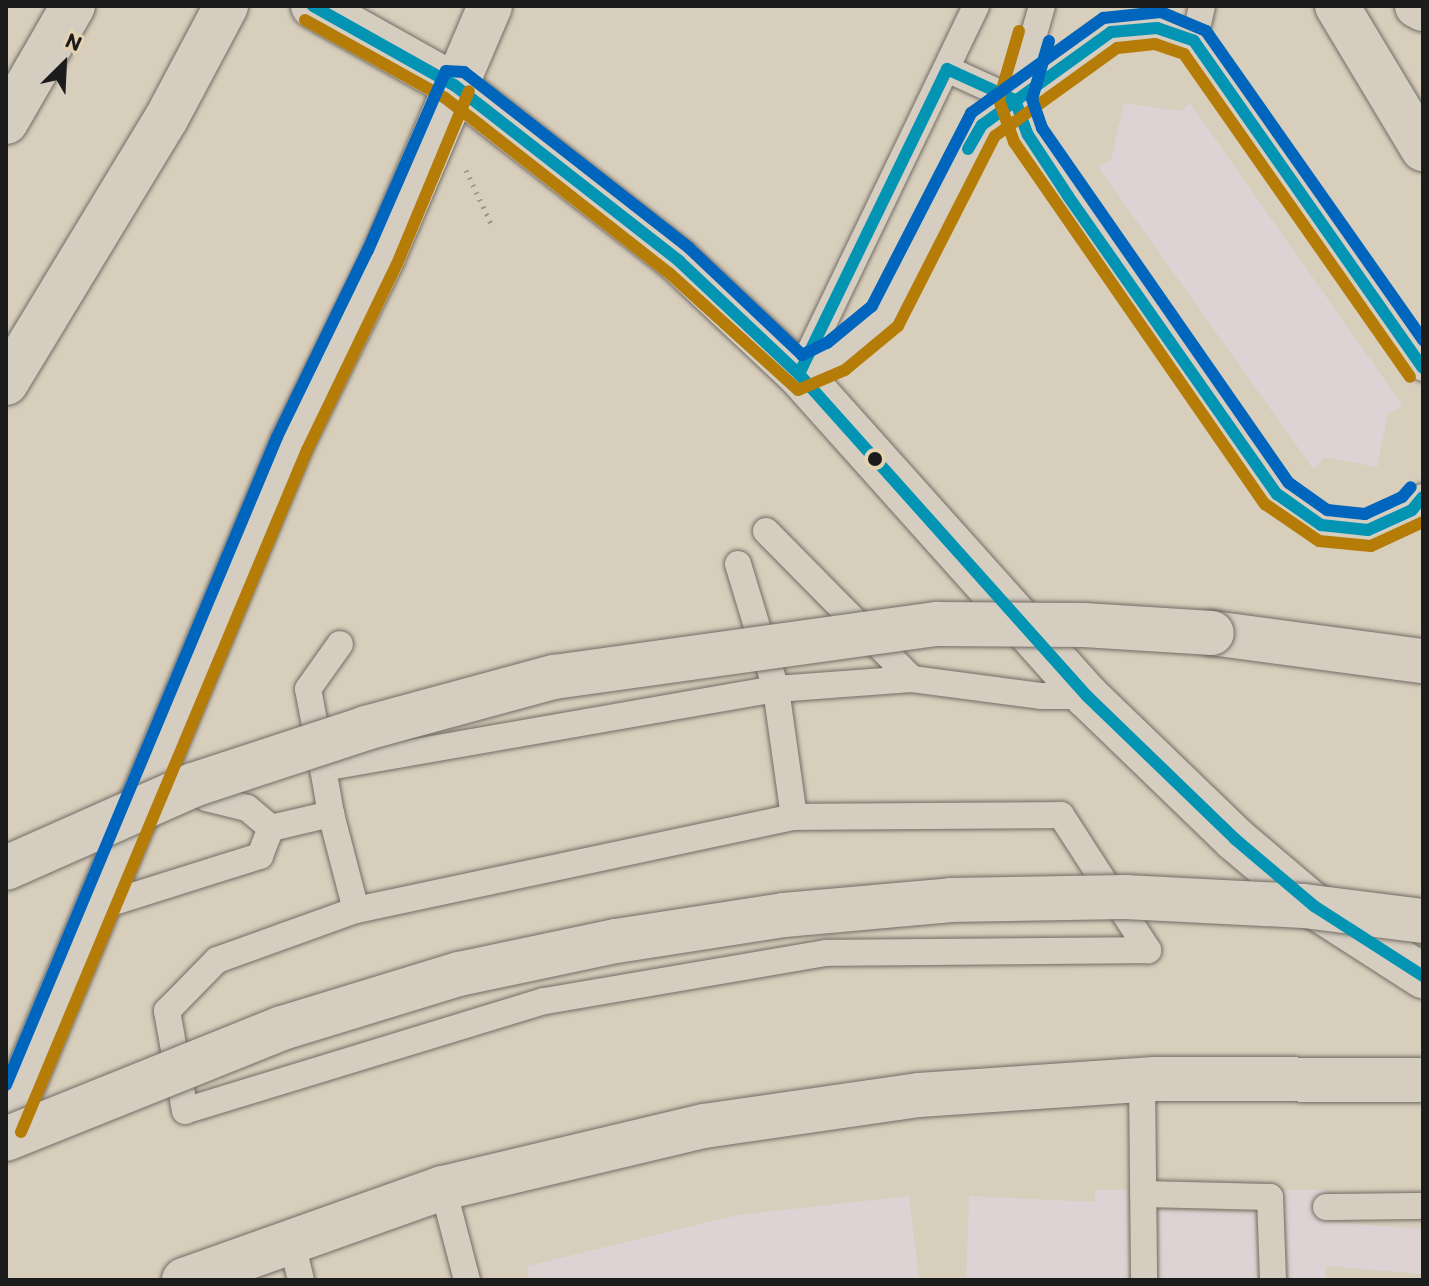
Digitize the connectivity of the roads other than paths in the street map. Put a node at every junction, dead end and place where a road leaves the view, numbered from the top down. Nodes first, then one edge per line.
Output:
1 (226, 6) edge
2 (313, 6) edge
3 (490, 6) edge
4 (976, 6) edge
5 (1042, 6) edge
6 (1202, 6) edge
7 (1337, 6) edge
8 (1417, 6) edge
9 (1423, 9) edge
10 (69, 13) edge
11 (1194, 41) junction
12 (947, 69) junction
13 (454, 85) junction
14 (1015, 100) junction
15 (6, 122) edge
16 (1423, 149) edge
17 (1423, 368) edge
18 (799, 374) junction
19 (6, 383) edge
20 (1423, 497) edge
21 (766, 531) dead end
22 (738, 564) dead end
23 (340, 644) dead end
24 (1423, 661) edge
25 (912, 679) junction
26 (776, 689) junction
27 (1087, 696) junction
28 (162, 759) junction
29 (323, 768) junction
30 (331, 814) junction
31 (794, 817) junction
32 (271, 828) junction
33 (6, 868) edge
34 (101, 906) junction
35 (356, 910) junction
36 (1423, 921) edge
37 (1423, 976) edge
38 (1142, 1080) junction
39 (1423, 1080) edge
40 (6, 1126) edge
41 (6, 1139) edge
42 (443, 1188) junction
43 (1143, 1194) junction
44 (1423, 1206) edge
45 (1326, 1207) dead end
46 (296, 1260) edge
47 (184, 1280) edge
48 (467, 1280) edge
49 (1144, 1280) edge
50 (1273, 1280) edge

1 - 19 main road
2 - 13 main road
3 - 13 main road
4 - 12 lane
5 - 14 lane
6 - 11 lane
7 - 16 main road
8 - 9 main road
10 - 15 main road
11 - 14 lane
11 - 17 lane
12 - 14 lane
12 - 18 lane
13 - 18 main road
13 - 28 main road
14 - 18 lane
14 - 20 lane
18 - 27 main road
21 - 25 lane
22 - 26 lane
23 - 29 lane
24 - 33 main road, bridge
25 - 26 lane
25 - 27 lane
26 - 29 lane
26 - 31 lane
27 - 37 main road
28 - 32 lane
28 - 34 main road
29 - 30 lane
30 - 32 lane
30 - 35 lane
31 - 35 lane
31 - 35 lane
32 - 34 lane
34 - 40 main road
36 - 41 main road, bridge
38 - 39 main road
38 - 42 main road
38 - 43 lane
42 - 46 main road
42 - 48 lane
43 - 49 lane
43 - 50 lane
44 - 45 lane
46 - 47 main road

